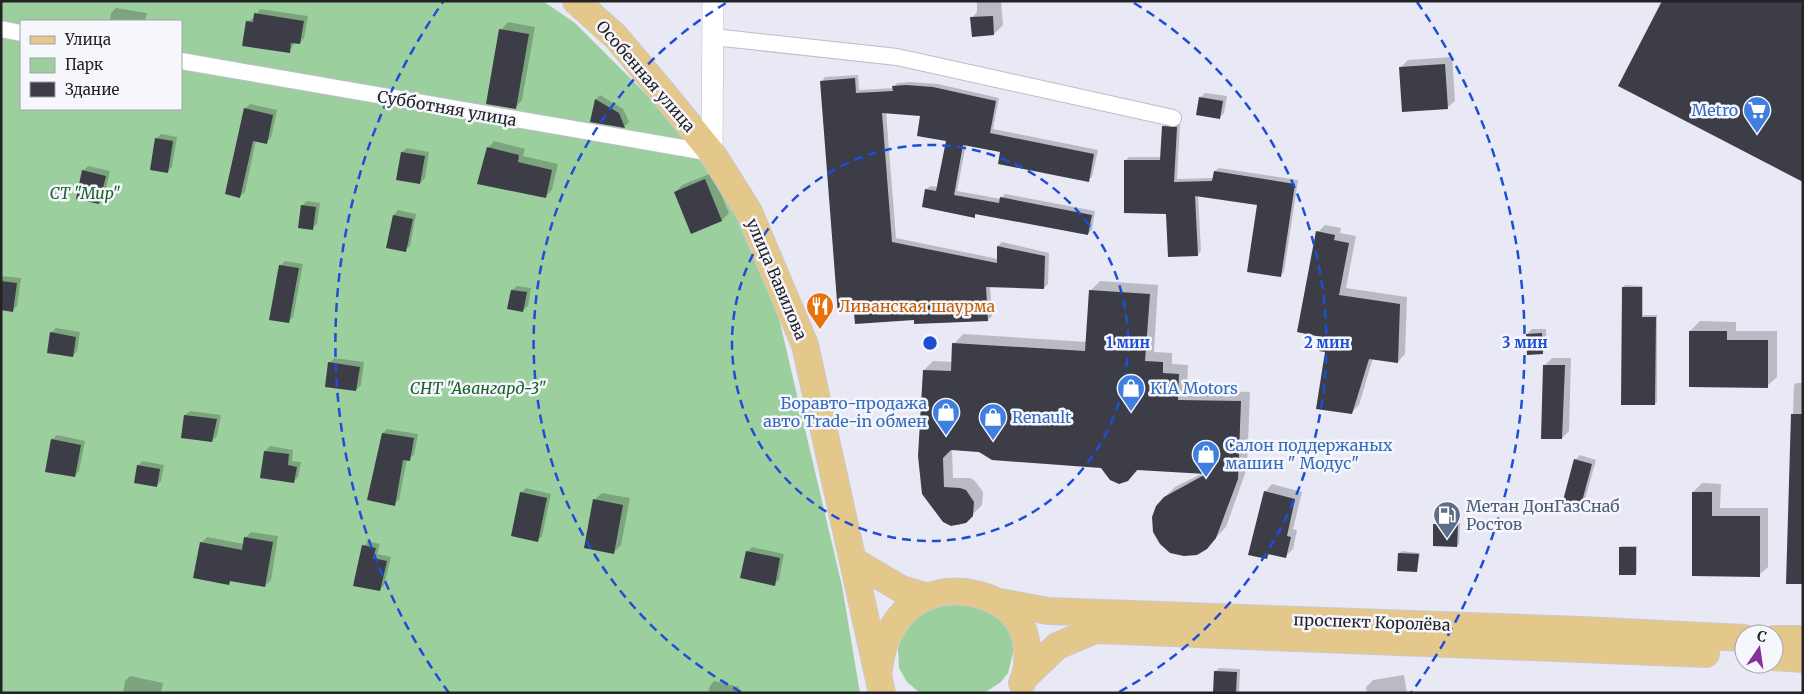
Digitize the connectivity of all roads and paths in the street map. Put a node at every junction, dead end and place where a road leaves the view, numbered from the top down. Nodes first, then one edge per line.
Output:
1 (576, 1) edge
2 (713, 1) edge
3 (1, 29) edge
4 (20, 33) edge
5 (714, 37) junction
6 (182, 61) edge
7 (1173, 118) dead end
8 (712, 153) junction
9 (854, 561) junction
10 (928, 597) junction
11 (1000, 602) junction
12 (1734, 638) edge
13 (1784, 639) edge
14 (1803, 639) edge
15 (1734, 656) edge
16 (1784, 658) edge
17 (1803, 659) edge
18 (880, 684) edge
19 (1020, 685) edge

1 - 8 main road, Особенная улица
2 - 5 street
3 - 4 street
5 - 7 street
5 - 8 street
6 - 8 street, Субботняя улица
8 - 9 main road, улица Вавилова
9 - 10 main road, улица Вавилова
9 - 18 main road, улица Вавилова
10 - 11 main road, улица Вавилова
10 - 18 main road, улица Вавилова
11 - 12 main road, проспект Королёва
11 - 19 main road, улица Вавилова
13 - 14 main road
15 - 19 main road, проспект Королёва
16 - 17 main road

